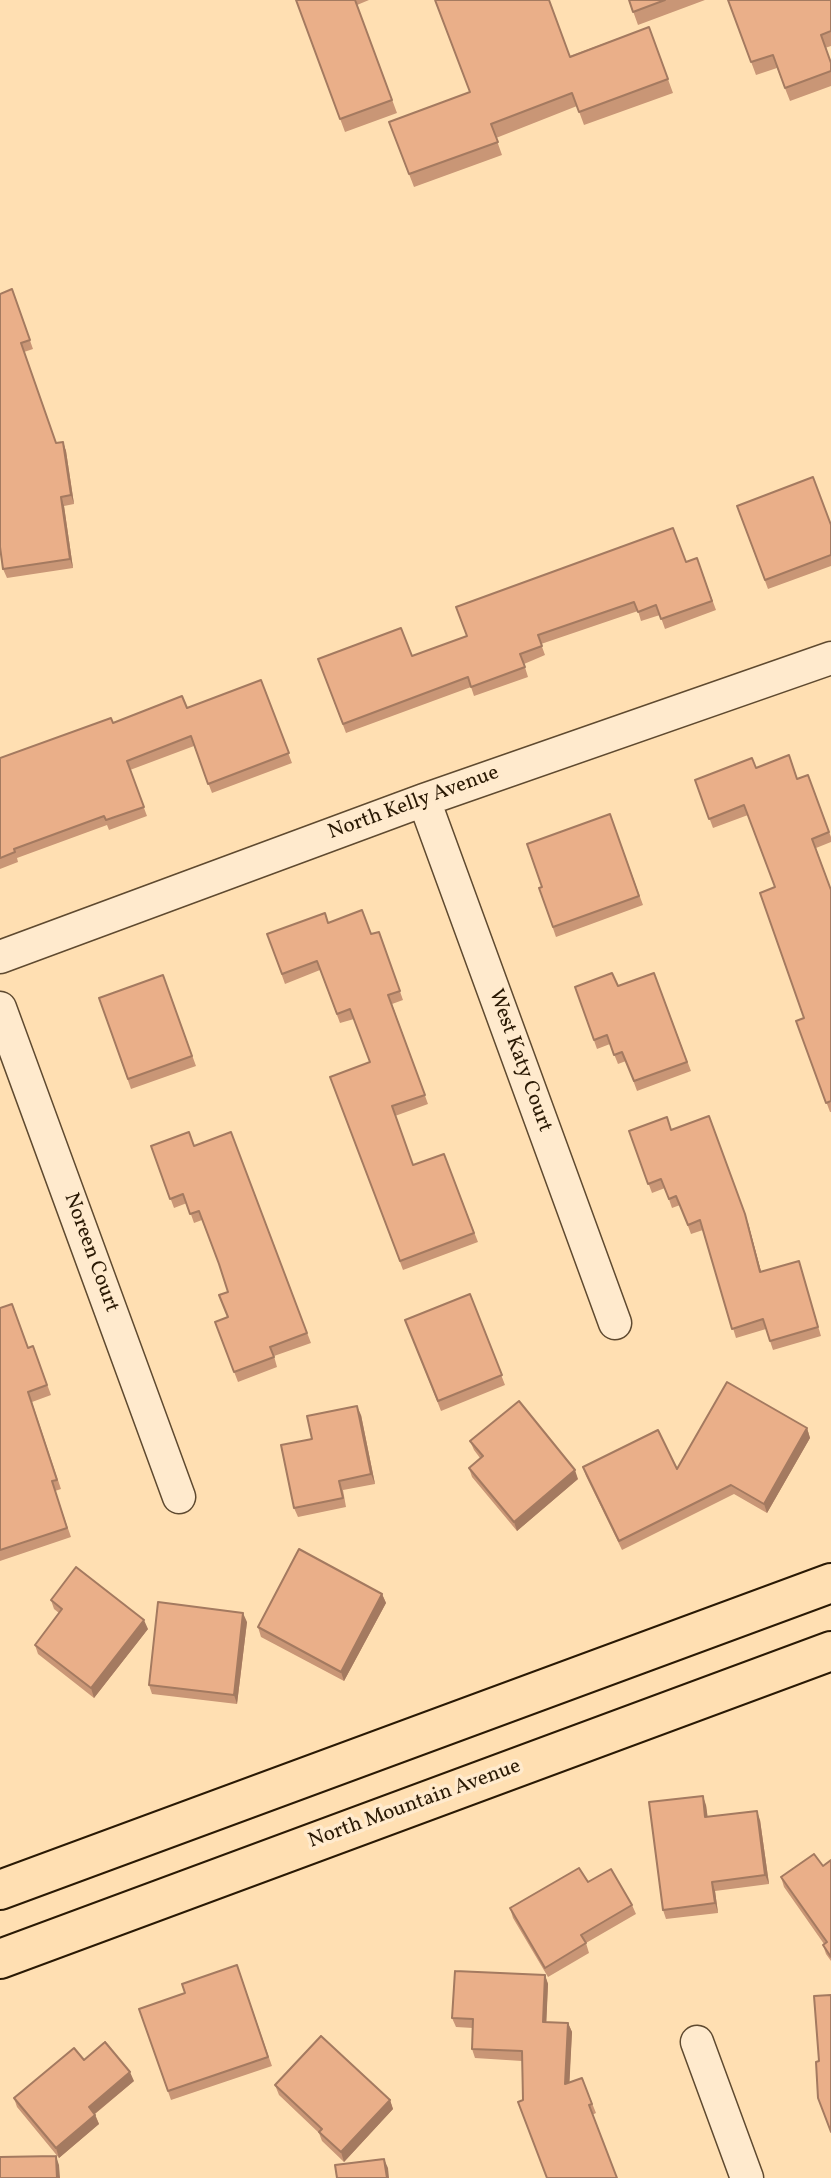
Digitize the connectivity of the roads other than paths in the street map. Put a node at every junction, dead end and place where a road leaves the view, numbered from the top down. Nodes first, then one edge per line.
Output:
1 (831, 658) edge
2 (424, 800) junction
3 (0, 957) edge
4 (0, 1008) edge
5 (615, 1323) dead end
6 (179, 1497) dead end
7 (831, 1583) edge
8 (831, 1651) edge
9 (0, 1890) edge
10 (0, 1959) edge
11 (697, 2042) dead end
12 (747, 2178) edge

1 - 2 street, North Kelly Avenue
2 - 3 street, North Kelly Avenue
2 - 5 street, West Katy Court
4 - 6 street, Noreen Court
7 - 9 main road
8 - 10 main road, North Mountain Avenue
11 - 12 street

